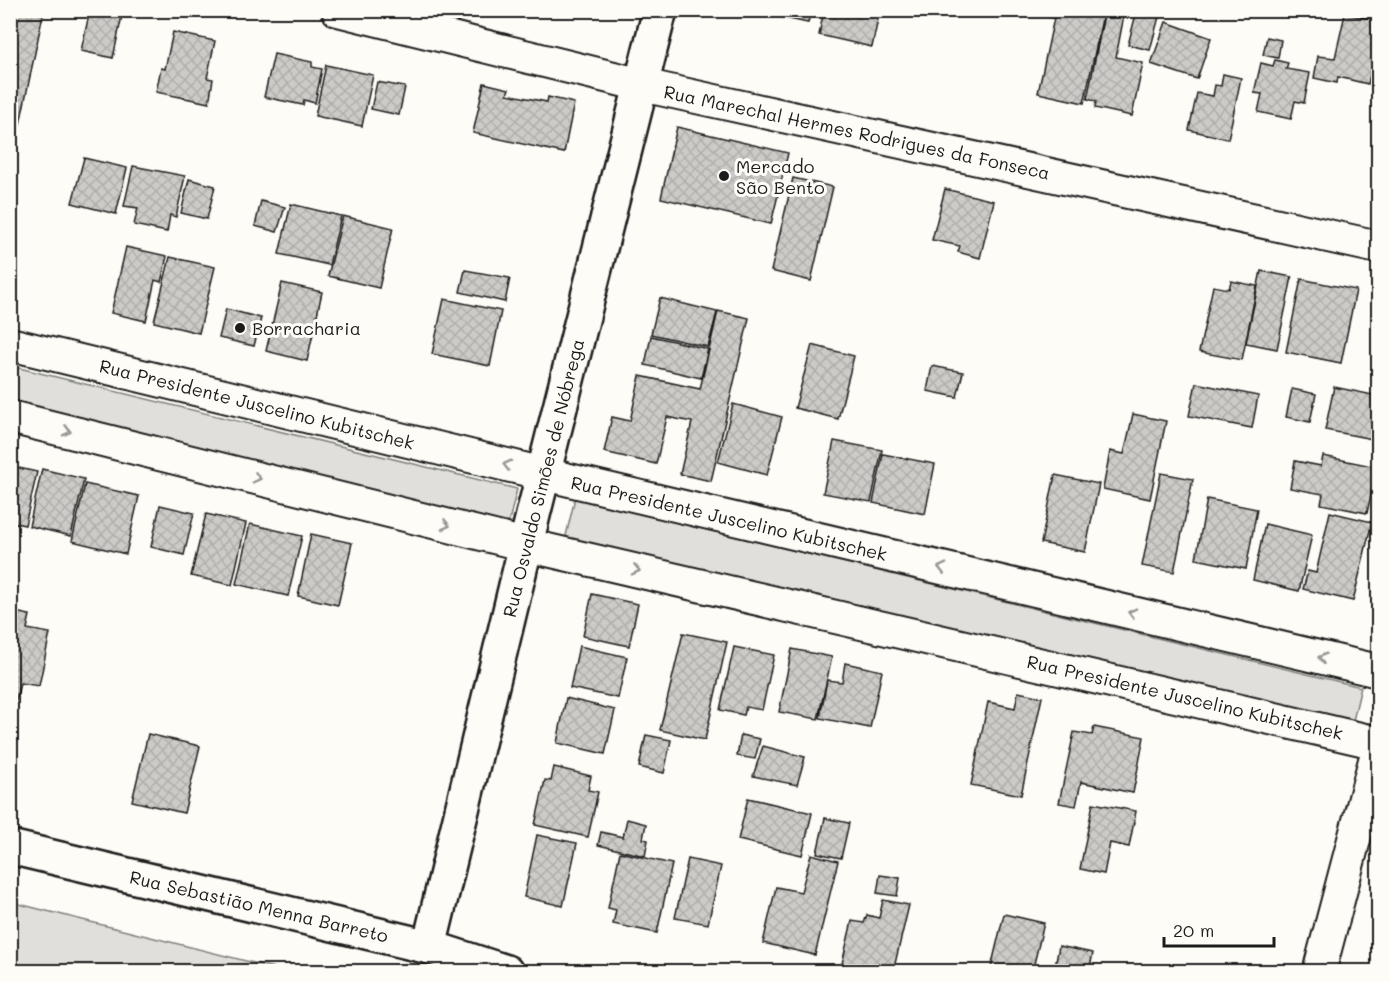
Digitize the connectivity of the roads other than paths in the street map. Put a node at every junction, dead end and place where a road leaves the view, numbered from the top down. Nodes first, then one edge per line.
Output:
1 (338, 10) edge
2 (660, 10) edge
3 (642, 84) junction
4 (1378, 247) edge
5 (10, 345) edge
6 (10, 417) edge
7 (544, 474) junction
8 (526, 544) junction
9 (1378, 671) edge
10 (1378, 742) edge
11 (1378, 749) edge
12 (10, 847) edge
13 (429, 947) junction
14 (506, 972) edge
15 (1319, 972) edge

1 - 3 street, Rua Marechal Hermes Rodrigues da Fonseca
2 - 3 main road, Rua Osvaldo Simões de Nóbrega
3 - 4 street, Rua Marechal Hermes Rodrigues da Fonseca
3 - 7 main road, Rua Osvaldo Simões de Nóbrega
7 -> 5 street, Rua Presidente Juscelino Kubitschek
6 -> 8 street, Rua Presidente Juscelino Kubitschek
7 - 8 main road, Rua Osvaldo Simões de Nóbrega
9 -> 7 street, Rua Presidente Juscelino Kubitschek
8 -> 10 street, Rua Presidente Juscelino Kubitschek
8 - 13 main road, Rua Osvaldo Simões de Nóbrega
11 - 15 street
12 - 13 main road, Rua Sebastião Menna Barreto
13 - 14 main road, Rua Sebastião Menna Barreto

